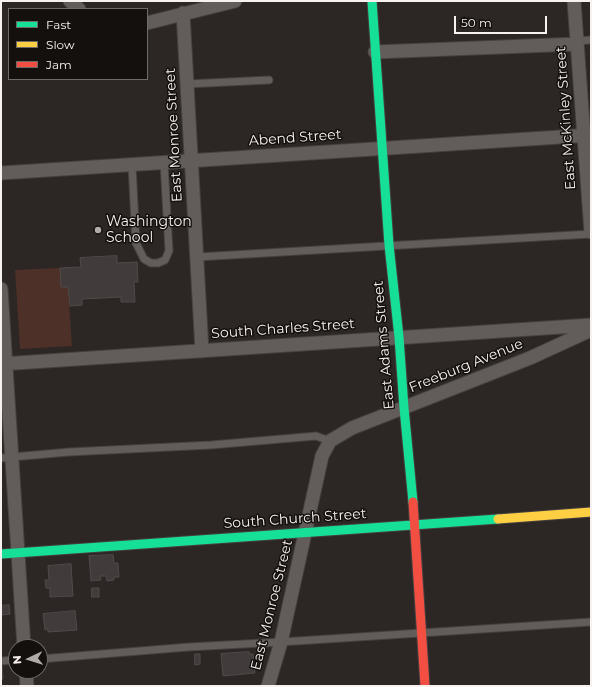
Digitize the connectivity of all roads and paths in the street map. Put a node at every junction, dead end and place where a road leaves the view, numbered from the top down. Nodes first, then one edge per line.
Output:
1 (70, 1) edge
2 (235, 1) edge
3 (372, 1) edge
4 (574, 1) edge
5 (78, 8) edge
6 (183, 14) junction
7 (148, 23) edge
8 (591, 40) edge
9 (577, 43) junction
10 (375, 52) junction
11 (269, 80) dead end
12 (187, 84) junction
13 (587, 135) edge
14 (382, 148) junction
15 (192, 161) junction
16 (164, 163) junction
17 (132, 165) junction
18 (1, 174) edge
19 (591, 233) edge
20 (389, 245) junction
21 (197, 257) junction
22 (1, 289) edge
23 (591, 325) edge
24 (591, 330) edge
25 (399, 337) junction
26 (202, 351) junction
27 (4, 363) edge
28 (404, 408) junction
29 (330, 440) junction
30 (7, 458) edge
31 (591, 512) edge
32 (415, 524) junction
33 (306, 532) junction
34 (18, 552) junction
35 (1, 554) edge
36 (591, 622) edge
37 (422, 633) junction
38 (23, 639) edge
39 (281, 642) junction
40 (48, 658) edge
41 (268, 686) edge
42 (426, 686) edge

1 - 5 street
2 - 6 street
3 - 10 street, East Adams Street
4 - 9 street, East McKinley Street
6 - 7 street
6 - 12 street, East Monroe Street
8 - 9 lane
9 - 10 street
9 - 13 street, East McKinley Street
10 - 14 street, East Adams Street
11 - 12 lane
12 - 15 street, East Monroe Street
13 - 14 street, Abend Street
13 - 19 street, East McKinley Street
14 - 15 street, Abend Street
14 - 20 street, East Adams Street
15 - 16 street, Abend Street
15 - 21 street, East Monroe Street
16 - 17 street, Abend Street
16 - 17 lane
17 - 18 street, Abend Street
19 - 20 lane
20 - 21 lane
20 - 25 street, East Adams Street
21 - 26 street, East Monroe Street
22 - 27 street
23 - 25 street, South Charles Street
24 - 28 street, Freeburg Avenue
25 - 26 street, South Charles Street
25 - 28 street, East Adams Street
26 - 27 street, South Charles Street
27 - 30 street
28 - 29 street, Freeburg Avenue
28 - 32 street, East Adams Street
29 - 30 lane
29 - 33 street
30 - 34 street
31 - 32 street, South Church Street
32 - 33 street, South Church Street
32 - 37 street, East Adams Street
33 - 34 street, South Church Street
33 - 39 street, East Monroe Street
34 - 35 street, South Church Street
34 - 38 street
36 - 37 lane
37 - 39 lane
37 - 42 street, East Adams Street
39 - 40 lane
39 - 41 street, East Monroe Street

